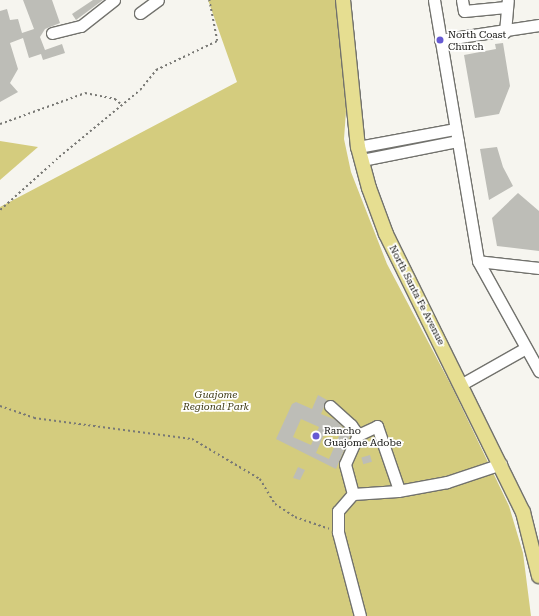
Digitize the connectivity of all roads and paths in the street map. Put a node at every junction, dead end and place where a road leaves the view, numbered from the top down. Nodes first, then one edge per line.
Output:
1 (114, 0) edge
2 (158, 0) edge
3 (209, 0) edge
4 (343, 0) edge
5 (434, 0) edge
6 (462, 0) edge
7 (507, 4) edge
8 (140, 13) dead end
9 (539, 25) edge
10 (505, 32) junction
11 (52, 33) dead end
12 (440, 40) junction
13 (122, 105) junction
14 (0, 124) edge
15 (456, 129) junction
16 (458, 141) junction
17 (360, 153) junction
18 (0, 210) edge
19 (478, 261) junction
20 (539, 268) edge
21 (526, 348) junction
22 (539, 371) edge
23 (462, 384) junction
24 (0, 406) edge
25 (330, 406) dead end
26 (358, 434) junction
27 (501, 464) junction
28 (399, 490) junction
29 (353, 494) junction
30 (338, 532) junction
31 (539, 576) edge
32 (360, 616) edge

1 - 11 lane
2 - 8 lane
3 - 13 path
4 - 17 main road, North Santa Fe Avenue
5 - 12 lane
6 - 7 lane
7 - 10 lane
9 - 10 lane
10 - 12 lane
12 - 15 lane
13 - 14 path
13 - 18 path
15 - 16 lane
15 - 17 lane
16 - 17 lane
16 - 19 lane
17 - 23 main road, North Santa Fe Avenue
19 - 20 lane
19 - 21 lane
21 - 22 lane
21 - 23 lane
23 - 27 main road, North Santa Fe Avenue
24 - 30 path
25 - 26 lane
26 - 28 lane
26 - 29 lane
27 - 28 lane
27 - 31 main road, North Santa Fe Avenue
28 - 29 lane
29 - 30 lane
30 - 32 lane

